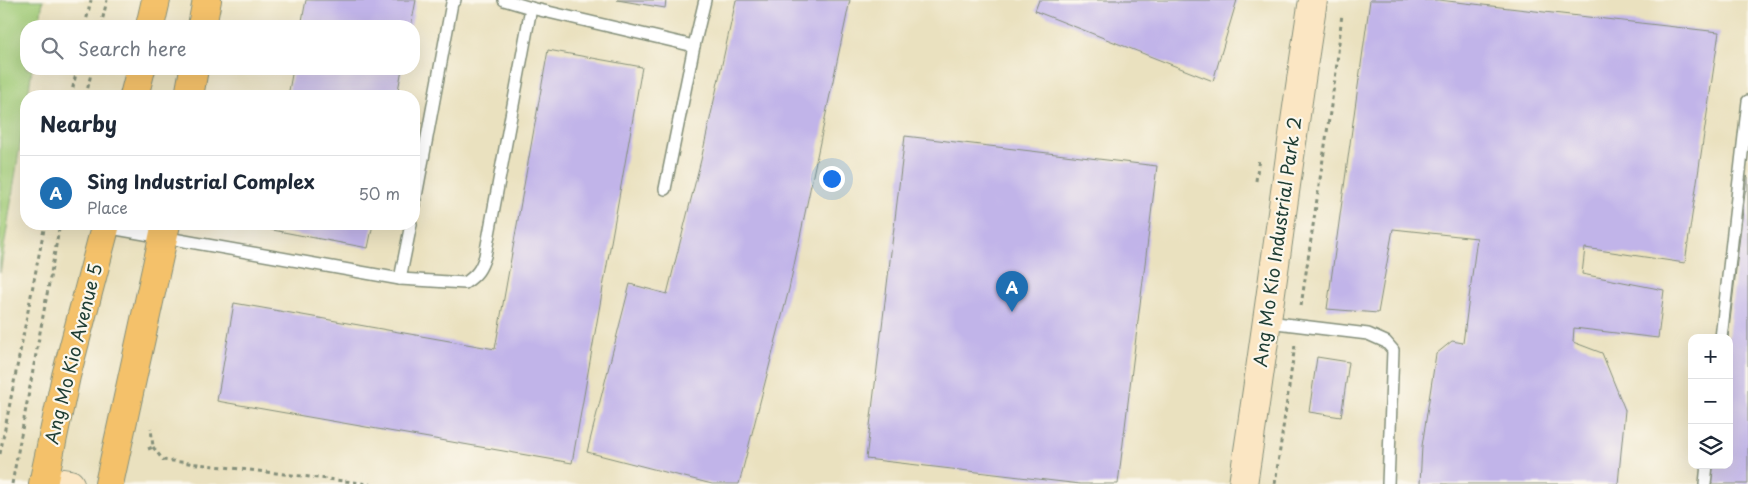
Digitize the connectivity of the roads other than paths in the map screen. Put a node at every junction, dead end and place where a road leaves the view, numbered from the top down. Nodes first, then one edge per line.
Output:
1 (156, 0) edge
2 (207, 0) edge
3 (455, 0) edge
4 (504, 0) edge
5 (705, 0) edge
6 (1313, 0) edge
7 (531, 8) junction
8 (151, 20) edge
9 (203, 20) edge
10 (694, 46) junction
11 (139, 75) edge
12 (193, 75) edge
13 (136, 90) edge
14 (190, 90) edge
15 (1748, 101) edge
16 (420, 176) edge
17 (665, 189) dead end
18 (105, 230) edge
19 (410, 230) edge
20 (165, 231) edge
21 (400, 279) junction
22 (1268, 322) junction
23 (1721, 334) edge
24 (1706, 469) edge
25 (52, 483) edge
26 (109, 484) edge
27 (1243, 484) edge
28 (1388, 484) edge
29 (1704, 484) edge

1 - 8 main road
2 - 9 main road
3 - 16 lane
4 - 7 lane
5 - 10 lane
6 - 22 street, Ang Mo Kio Industrial Park 2
7 - 10 lane
7 - 21 lane
10 - 17 lane
11 - 13 main road
12 - 14 main road
15 - 23 lane
18 - 25 main road, Ang Mo Kio Avenue 5
19 - 21 lane
20 - 21 lane
20 - 26 main road
22 - 27 street, Ang Mo Kio Industrial Park 2
22 - 28 lane
24 - 29 lane

